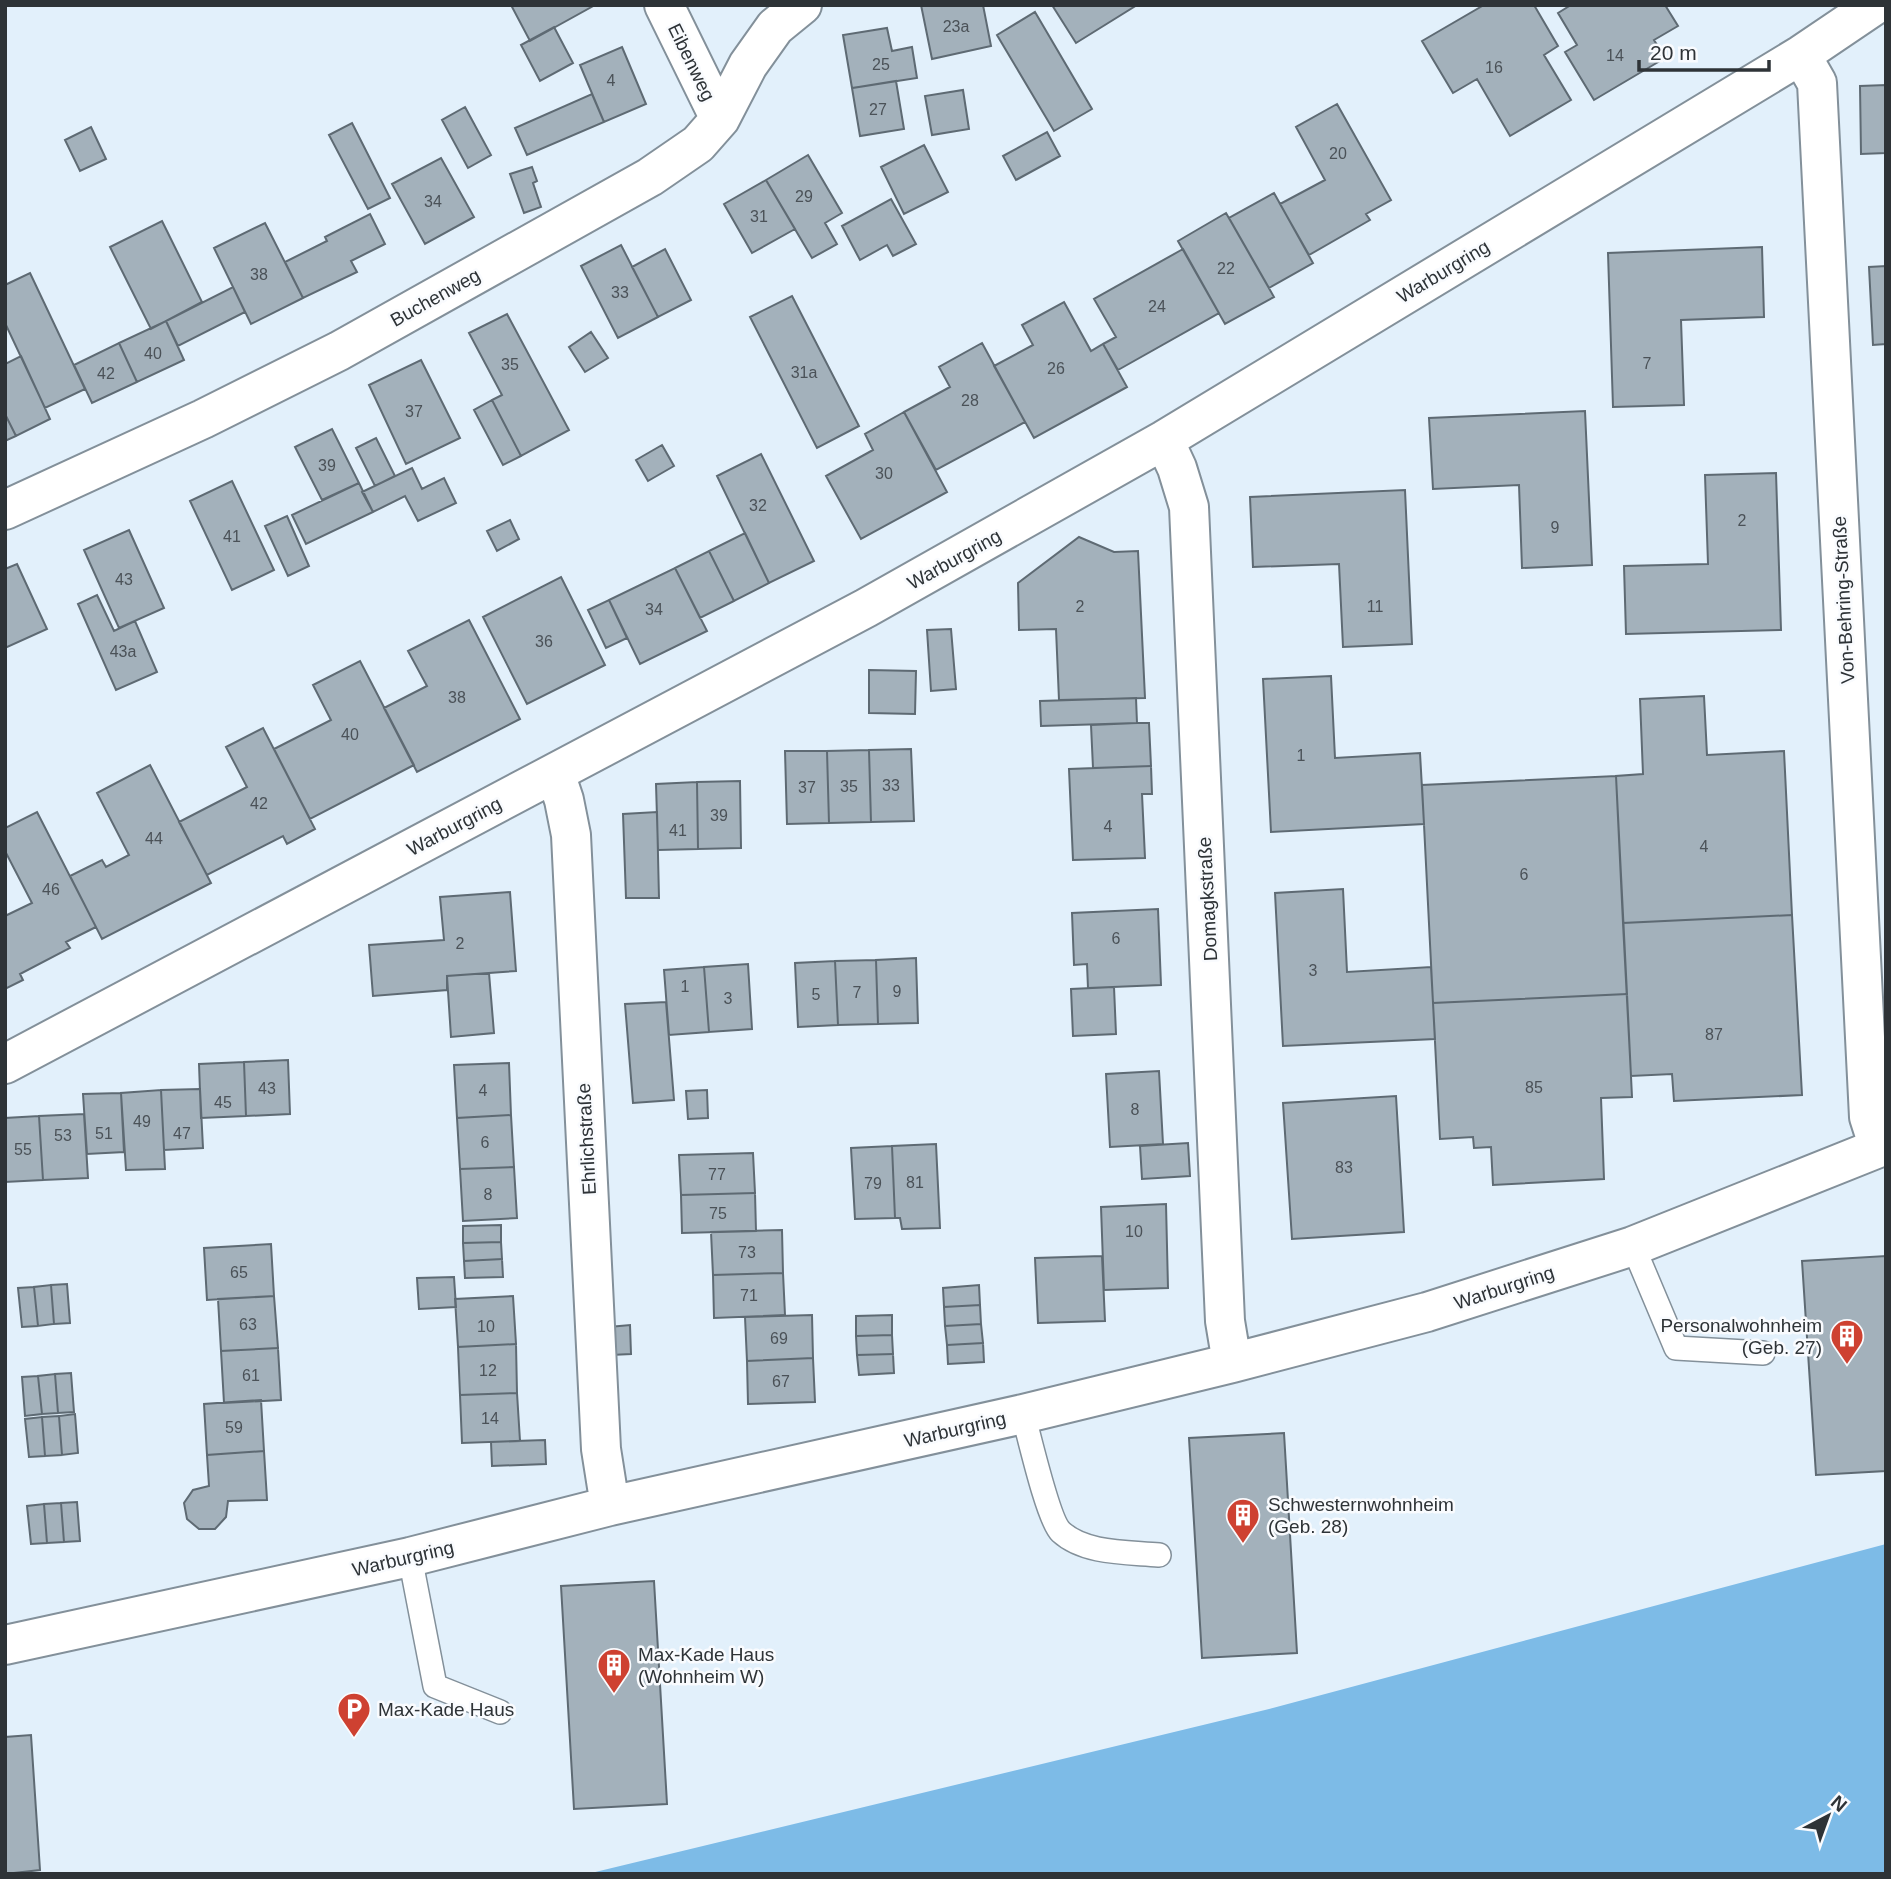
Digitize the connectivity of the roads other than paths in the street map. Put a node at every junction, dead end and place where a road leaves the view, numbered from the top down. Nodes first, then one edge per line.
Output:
1 (664, 5) edge
2 (802, 5) edge
3 (1875, 5) edge
4 (1801, 55) junction
5 (720, 119) junction
6 (1164, 440) junction
7 (5, 510) edge
8 (555, 773) junction
9 (5, 1063) edge
10 (1882, 1147) edge
11 (1633, 1246) junction
12 (1763, 1353) dead end
13 (1232, 1363) junction
14 (1023, 1414) junction
15 (610, 1506) junction
16 (1159, 1555) dead end
17 (410, 1557) junction
18 (5, 1645) edge
19 (500, 1712) dead end

1 - 5 street, Eibenweg
2 - 5 street, Buchenweg
3 - 4 street, Warburgring
4 - 6 street, Warburgring
4 - 10 street, Von-Behring-Straße
5 - 7 street, Buchenweg
6 - 8 street, Warburgring
6 - 13 street, Domagkstraße
8 - 9 street, Warburgring
8 - 15 street, Ehrlichstraße
10 - 11 street, Warburgring
11 - 12 lane
11 - 13 street, Warburgring
13 - 14 street, Warburgring
14 - 15 street, Warburgring
14 - 16 lane
15 - 17 street, Warburgring
17 - 18 street, Warburgring
17 - 19 lane

